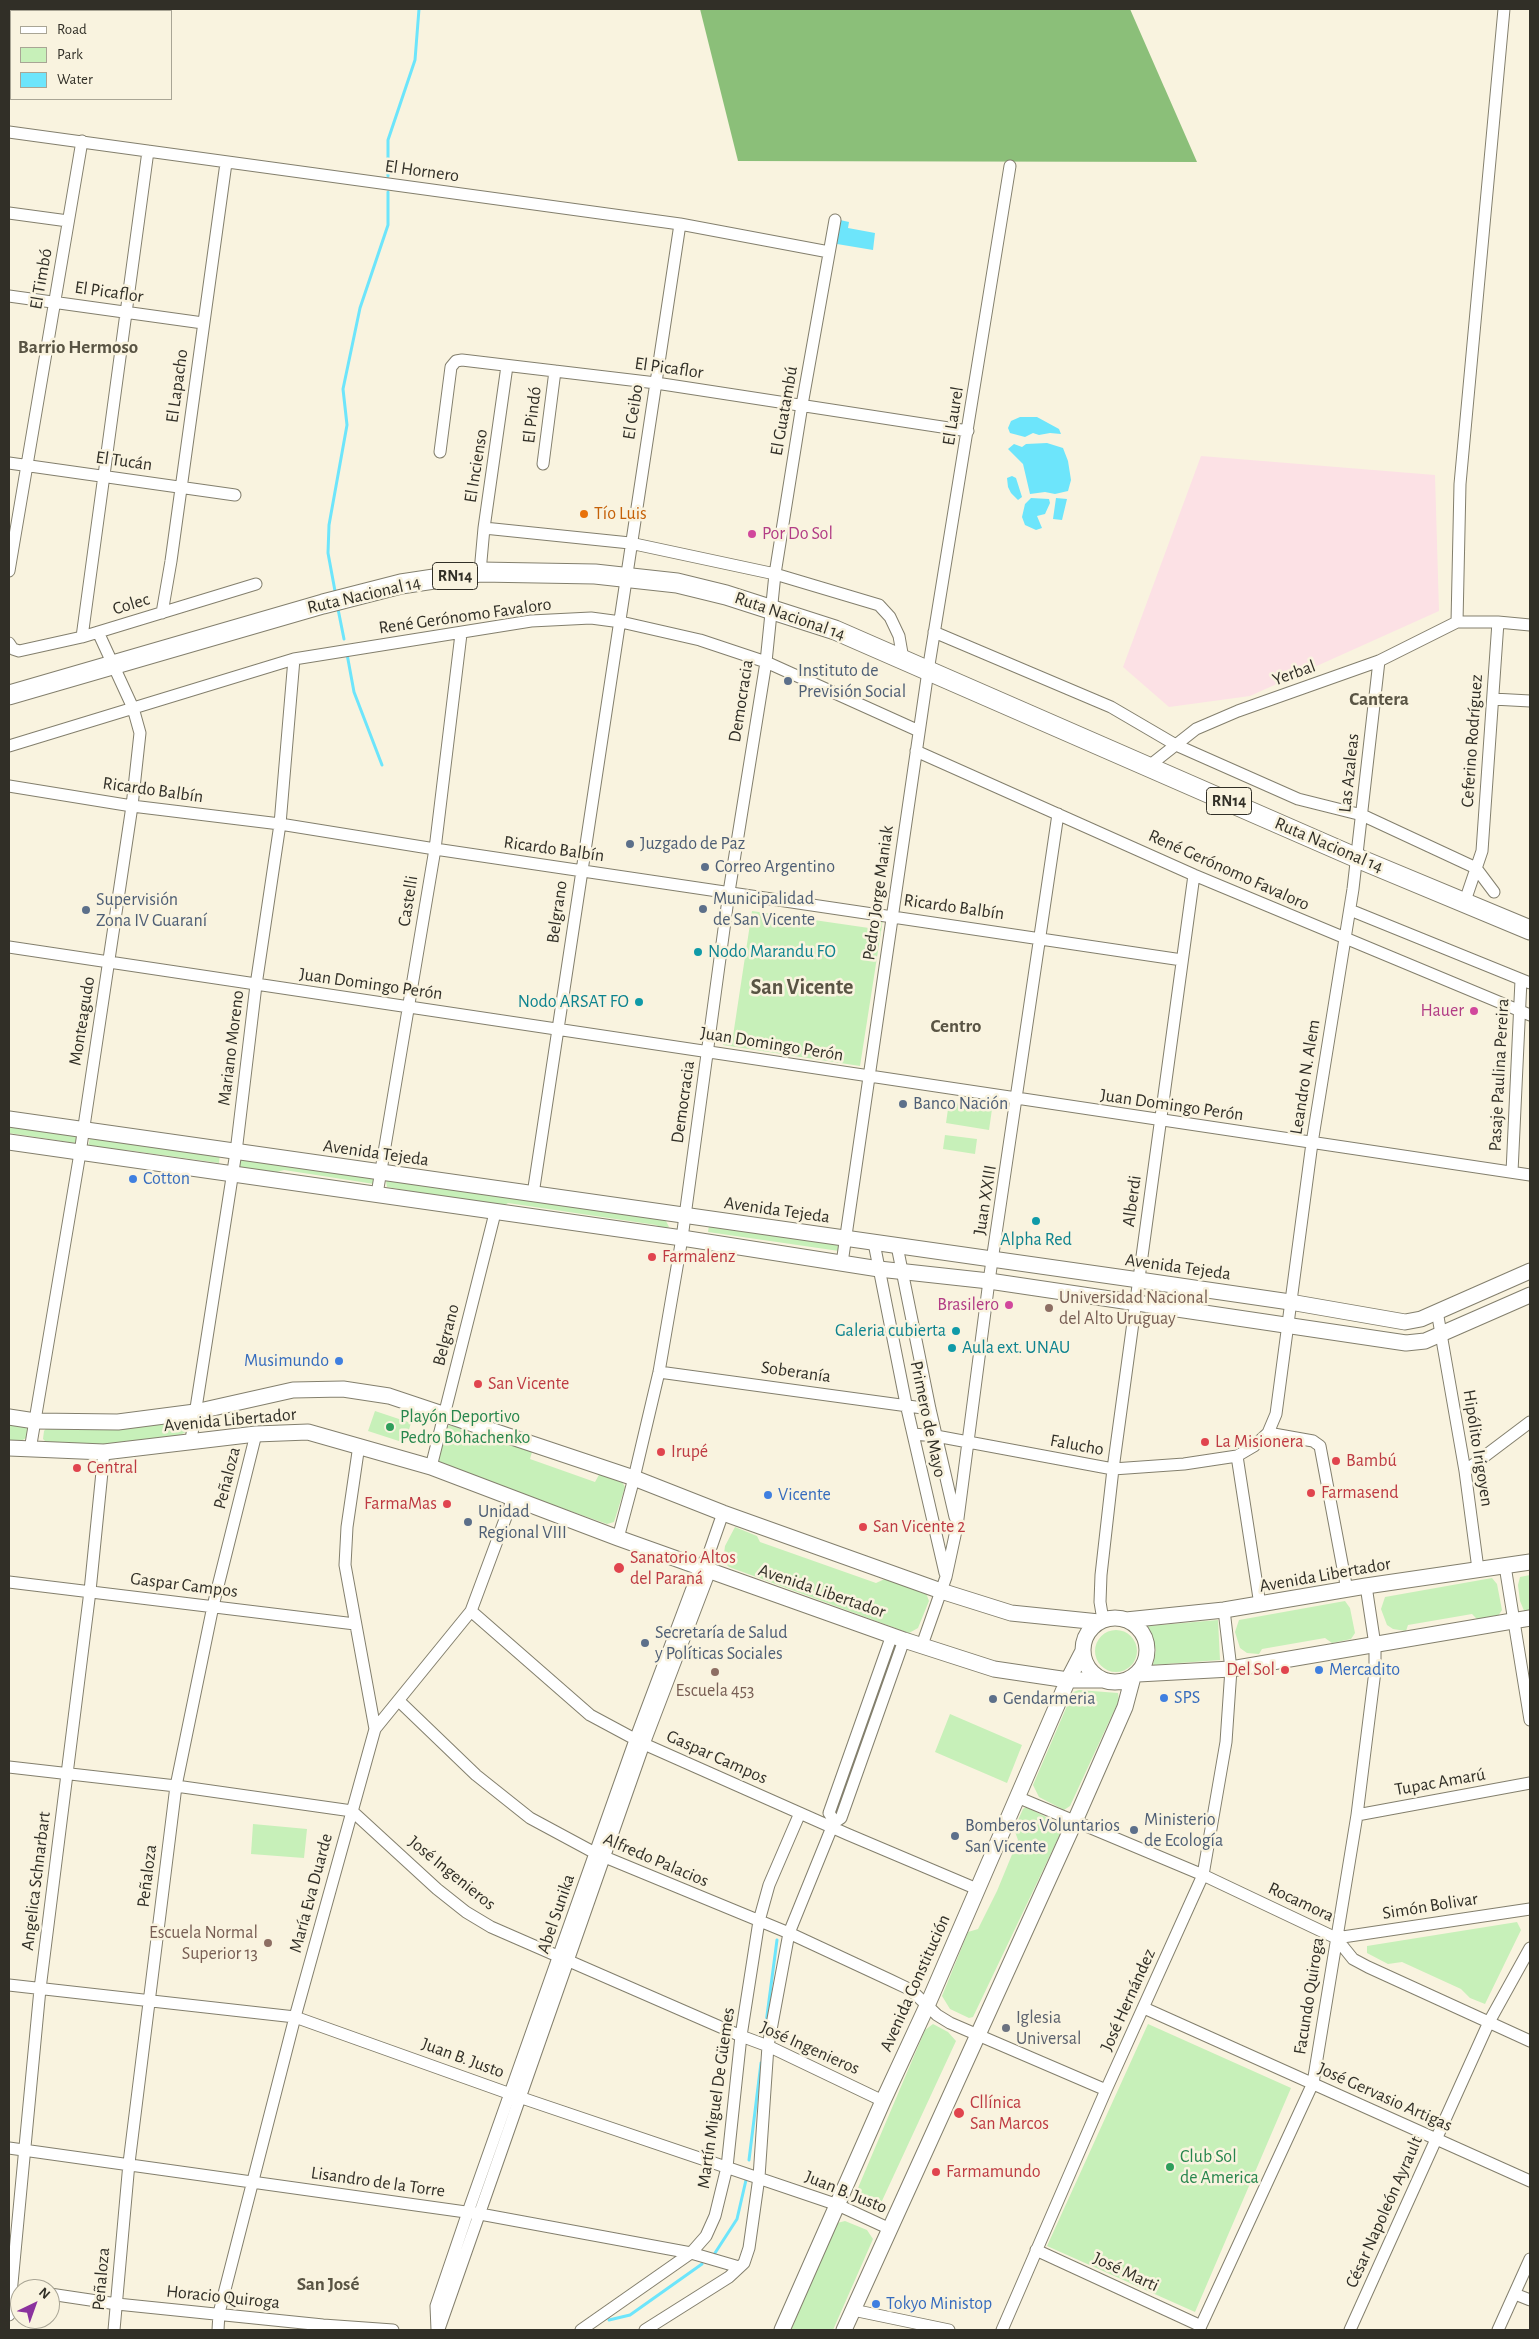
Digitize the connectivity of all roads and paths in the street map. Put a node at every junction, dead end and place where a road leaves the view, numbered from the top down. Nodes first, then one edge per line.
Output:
1 (1504, 9) edge
2 (9, 132) edge
3 (82, 142) junction
4 (148, 151) junction
5 (226, 163) junction
6 (1010, 166) dead end
7 (9, 213) edge
8 (835, 220) dead end
9 (68, 222) junction
10 (680, 224) junction
11 (829, 252) junction
12 (9, 296) edge
13 (55, 302) junction
14 (127, 313) junction
15 (204, 324) junction
16 (507, 366) junction
17 (555, 371) junction
18 (656, 383) junction
19 (802, 406) junction
20 (968, 431) junction
21 (440, 452) dead end
22 (9, 463) edge
23 (543, 464) dead end
24 (27, 466) junction
25 (105, 476) junction
26 (181, 487) junction
27 (235, 494) dead end
28 (484, 528) junction
29 (11, 541) edge
30 (630, 544) junction
31 (9, 571) edge
32 (480, 572) junction
33 (775, 574) junction
34 (625, 576) junction
35 (256, 584) dead end
36 (771, 608) junction
37 (162, 613) junction
38 (621, 622) junction
39 (1457, 622) junction
40 (1498, 622) junction
41 (1530, 625) edge
42 (98, 632) junction
43 (934, 632) junction
44 (461, 634) junction
45 (82, 637) junction
46 (11, 646) edge
47 (294, 659) junction
48 (903, 659) junction
49 (1379, 661) junction
50 (766, 662) junction
51 (114, 664) junction
52 (928, 671) junction
53 (9, 695) edge
54 (1493, 699) junction
55 (1530, 701) edge
56 (133, 708) junction
57 (919, 731) junction
58 (1176, 745) junction
59 (9, 746) edge
60 (916, 751) junction
61 (1150, 766) junction
62 (9, 786) edge
63 (132, 806) junction
64 (1058, 814) junction
65 (1362, 815) junction
66 (280, 824) junction
67 (434, 849) junction
68 (1357, 858) junction
69 (1476, 868) junction
70 (581, 871) junction
71 (1194, 875) junction
72 (728, 892) junction
73 (1494, 892) dead end
74 (1465, 902) junction
75 (1350, 910) junction
76 (892, 916) junction
77 (1530, 930) edge
78 (1041, 937) junction
79 (1345, 939) junction
80 (9, 947) edge
81 (1182, 960) junction
82 (108, 964) junction
83 (1526, 981) edge
84 (256, 985) junction
85 (408, 1007) junction
86 (1519, 1010) junction
87 (1530, 1015) edge
88 (558, 1029) junction
89 (708, 1052) junction
90 (869, 1076) junction
91 (1018, 1100) junction
92 (9, 1119) edge
93 (1161, 1120) junction
94 (83, 1130) junction
95 (9, 1142) edge
96 (1312, 1143) junction
97 (236, 1152) junction
98 (80, 1153) junction
99 (381, 1172) junction
100 (1512, 1172) junction
101 (232, 1173) junction
102 (1530, 1175) edge
103 (377, 1194) junction
104 (533, 1194) junction
105 (495, 1213) junction
106 (685, 1216) junction
107 (682, 1238) junction
108 (845, 1239) junction
109 (874, 1243) junction
110 (897, 1246) junction
111 (993, 1260) junction
112 (842, 1263) junction
113 (879, 1268) junction
114 (902, 1271) junction
115 (1530, 1271) edge
116 (1139, 1280) junction
117 (989, 1281) junction
118 (1530, 1295) edge
119 (1290, 1302) junction
120 (1136, 1303) junction
121 (1438, 1311) junction
122 (1286, 1324) junction
123 (1442, 1334) junction
124 (658, 1372) junction
125 (906, 1404) junction
126 (930, 1409) junction
127 (195, 1412) junction
128 (444, 1414) junction
129 (9, 1418) edge
130 (35, 1421) junction
131 (1530, 1422) edge
132 (1268, 1433) junction
133 (256, 1434) junction
134 (913, 1434) junction
135 (936, 1436) junction
136 (191, 1440) junction
137 (967, 1443) junction
138 (359, 1445) junction
139 (9, 1448) edge
140 (30, 1450) junction
141 (104, 1452) junction
142 (1237, 1456) junction
143 (431, 1467) junction
144 (1113, 1469) junction
145 (1465, 1471) junction
146 (634, 1478) junction
147 (513, 1498) junction
148 (723, 1513) junction
149 (957, 1526) junction
150 (618, 1538) junction
151 (1530, 1562) edge
152 (1505, 1566) junction
153 (705, 1569) junction
154 (1478, 1569) junction
155 (9, 1582) edge
156 (943, 1584) junction
157 (1366, 1586) junction
158 (1346, 1590) junction
159 (90, 1591) junction
160 (1260, 1605) junction
161 (214, 1606) junction
162 (1224, 1610) junction
163 (471, 1611) junction
164 (1530, 1618) edge
165 (1126, 1620) junction
166 (1101, 1621) junction
167 (1514, 1621) junction
168 (355, 1624) junction
169 (898, 1637) junction
170 (922, 1645) junction
171 (1374, 1645) junction
172 (1084, 1651) junction
173 (1231, 1669) junction
174 (1135, 1675) junction
175 (1068, 1680) junction
176 (1104, 1680) junction
177 (399, 1701) junction
178 (1530, 1720) edge
179 (375, 1729) junction
180 (640, 1742) junction
181 (9, 1767) edge
182 (67, 1775) junction
183 (1530, 1783) edge
184 (176, 1786) junction
185 (1017, 1797) junction
186 (352, 1811) junction
187 (800, 1813) junction
188 (1356, 1816) junction
189 (1075, 1821) junction
190 (833, 1825) junction
191 (599, 1856) junction
192 (1203, 1875) junction
193 (977, 1889) junction
194 (1530, 1909) edge
195 (759, 1921) junction
196 (789, 1933) junction
197 (1336, 1938) junction
198 (1530, 1948) edge
199 (564, 1960) junction
200 (9, 1985) edge
201 (40, 1989) junction
202 (149, 2000) junction
203 (927, 2006) junction
204 (1144, 2008) junction
205 (295, 2017) junction
206 (1489, 2022) junction
207 (740, 2036) junction
208 (978, 2036) junction
209 (1530, 2041) edge
210 (768, 2046) junction
211 (1313, 2083) junction
212 (1106, 2090) junction
213 (515, 2096) junction
214 (883, 2101) junction
215 (1436, 2139) junction
216 (9, 2148) edge
217 (24, 2150) junction
218 (129, 2164) junction
219 (728, 2167) junction
220 (758, 2177) junction
221 (1530, 2181) edge
222 (253, 2182) junction
223 (838, 2205) junction
224 (474, 2213) junction
225 (890, 2228) junction
226 (1036, 2250) junction
227 (690, 2253) junction
228 (1530, 2259) edge
229 (739, 2267) junction
230 (14, 2279) edge
231 (1515, 2294) junction
232 (60, 2295) edge
233 (1530, 2300) edge
234 (117, 2304) junction
235 (853, 2310) junction
236 (219, 2313) junction
237 (322, 2328) edge
238 (1200, 2328) edge
239 (114, 2330) edge
240 (218, 2330) edge
241 (393, 2330) edge
242 (438, 2330) edge
243 (582, 2330) edge
244 (644, 2330) edge
245 (782, 2330) edge
246 (845, 2330) edge
247 (949, 2330) edge
248 (1002, 2330) edge
249 (1350, 2330) edge
250 (1498, 2330) edge

1 - 39 street
2 - 3 street, El Hornero
3 - 4 street, El Hornero
3 - 9 street, El Timbó
4 - 5 street, El Hornero
4 - 14 street
5 - 10 street, El Hornero
5 - 15 street, El Lapacho
6 - 20 street, El Laurel
7 - 9 street
8 - 11 street, El Guatambú
9 - 13 street, El Timbó
10 - 11 street, El Hornero
10 - 18 street, El Ceibo
11 - 19 street, El Guatambú
12 - 13 street, El Picaflor
13 - 14 street, El Picaflor
13 - 24 street, El Timbó
14 - 15 street, El Picaflor
14 - 25 street
15 - 26 street, El Lapacho
16 - 17 street, El Picaflor
16 - 21 street, El Picaflor
16 - 28 street, El Incienso
17 - 18 street, El Picaflor
17 - 23 street, El Pindó
18 - 19 street, El Picaflor
18 - 30 street, El Ceibo
19 - 20 street, El Picaflor
19 - 33 street, El Guatambú
20 - 43 street, El Laurel
22 - 24 street, El Tucán
24 - 25 street, El Tucán
24 - 29 street, El Timbó
25 - 26 street, El Tucán
25 - 45 street
26 - 27 street, El Tucán
26 - 37 street, El Lapacho
28 - 30 street
28 - 32 street, El Incienso
29 - 31 street, El Timbó
30 - 33 street
30 - 34 street, El Ceibo
32 - 34 highway, Ruta Nacional 14 / RN14
32 - 51 highway, Ruta Nacional 14 / RN14
33 - 36 street, El Guatambú
33 - 48 street
34 - 36 highway, Ruta Nacional 14 / RN14
34 - 38 street, Belgrano
35 - 37 street, Colec
36 - 48 highway, Ruta Nacional 14 / RN14
36 - 50 street, Democracia
37 - 42 street, Colec
38 - 44 street, René Gerónomo Favaloro
38 - 50 street, René Gerónomo Favaloro
38 - 70 street, Belgrano
39 - 40 street
39 - 49 street, Yerbal
40 - 41 street
40 - 54 street, Ceferino Rodríguez
42 - 45 street, Colec
42 - 51 street, Monteagudo
43 - 52 street, El Laurel
43 - 58 street
44 - 47 street, René Gerónomo Favaloro
44 - 67 street, Castelli
45 - 46 street, Colec
47 - 56 street, René Gerónomo Favaloro
47 - 66 street, Mariano Moreno
48 - 52 highway, Ruta Nacional 14 / RN14
49 - 58 street, Yerbal
49 - 65 street, Las Azaleas
50 - 57 street, René Gerónomo Favaloro
50 - 72 street, Democracia
51 - 53 highway, Ruta Nacional 14 / RN14
51 - 56 street, Monteagudo
52 - 57 street, Pedro Jorge Maniak
52 - 61 highway, Ruta Nacional 14 / RN14
54 - 55 street
54 - 69 street, Ceferino Rodríguez
56 - 59 street, René Gerónomo Favaloro
56 - 63 street, Monteagudo
57 - 60 street, Pedro Jorge Maniak
58 - 61 street, Yerbal
58 - 65 street
60 - 64 street, René Gerónomo Favaloro
60 - 76 street, Pedro Jorge Maniak
61 - 68 highway, Ruta Nacional 14 / RN14
62 - 63 street, Ricardo Balbín
63 - 66 street, Ricardo Balbín
63 - 82 street, Monteagudo
64 - 71 street, René Gerónomo Favaloro
64 - 78 street, Juan XXIII
65 - 68 street, Las Azaleas
65 - 69 street
66 - 67 street, Ricardo Balbín
66 - 84 street, Mariano Moreno
67 - 70 street, Ricardo Balbín
67 - 85 street, Castelli
68 - 74 highway, Ruta Nacional 14 / RN14
68 - 75 street, Leandro N. Alem
69 - 73 street
69 - 74 street, Ceferino Rodríguez
70 - 72 street, Ricardo Balbín
70 - 88 street, Belgrano
71 - 79 street, René Gerónomo Favaloro
71 - 81 street, Alberdi
72 - 76 street, Ricardo Balbín
72 - 89 street, Democracia
74 - 77 highway, Ruta Nacional 14 / RN14
75 - 79 street, Leandro N. Alem
75 - 83 street
76 - 78 street, Ricardo Balbín
76 - 90 street, Pedro Jorge Maniak
78 - 81 street, Ricardo Balbín
78 - 91 street, Juan XXIII
79 - 86 street, René Gerónomo Favaloro
79 - 96 street, Leandro N. Alem
80 - 82 street, Juan Domingo Perón
81 - 93 street, Alberdi
82 - 84 street, Juan Domingo Perón
82 - 94 street, Monteagudo
83 - 86 street, Pasaje Paulina Pereira
84 - 85 street, Juan Domingo Perón
84 - 97 street, Mariano Moreno
85 - 88 street, Juan Domingo Perón
85 - 99 street, Castelli
86 - 87 street, René Gerónomo Favaloro
86 - 100 street, Pasaje Paulina Pereira
88 - 89 street, Juan Domingo Perón
88 - 104 street, Belgrano
89 - 90 street, Juan Domingo Perón
89 - 106 street, Democracia
90 - 91 street, Juan Domingo Perón
90 - 108 street, Pedro Jorge Maniak
91 - 93 street, Juan Domingo Perón
91 - 111 street, Juan XXIII
92 - 94 main road, Avenida Tejeda
93 - 96 street, Juan Domingo Perón
93 - 116 street, Alberdi
94 - 97 main road, Avenida Tejeda
94 - 98 street, Monteagudo
95 - 98 main road
96 - 100 street, Juan Domingo Perón
96 - 119 street, Leandro N. Alem
97 - 99 main road, Avenida Tejeda
97 - 101 street, Mariano Moreno
98 - 101 main road
98 - 130 street, Monteagudo
99 - 103 street, Castelli
99 - 104 main road, Avenida Tejeda
100 - 102 street, Juan Domingo Perón
101 - 103 main road
101 - 127 street, Mariano Moreno
103 - 105 main road
104 - 106 main road, Avenida Tejeda
105 - 107 main road
105 - 128 street, Belgrano
106 - 107 street, Democracia
106 - 108 main road, Avenida Tejeda
107 - 112 main road
107 - 124 street, Democracia
108 - 109 main road, Avenida Tejeda
108 - 112 street, Pedro Jorge Maniak
109 - 110 main road, Avenida Tejeda
109 - 113 street, Primero de Mayo
110 - 111 main road, Avenida Tejeda
110 - 114 street, Primero de Mayo
111 - 116 main road, Avenida Tejeda
111 - 117 street, Juan XXIII
112 - 113 main road
113 - 114 main road
113 - 125 street, Primero de Mayo
114 - 117 main road
114 - 126 street, Primero de Mayo
115 - 121 main road, Avenida Tejeda
116 - 119 main road, Avenida Tejeda
116 - 120 street, Alberdi
117 - 120 main road
117 - 137 street, Juan XXIII
118 - 123 main road
119 - 121 main road, Avenida Tejeda
119 - 122 street, Leandro N. Alem
120 - 122 main road
120 - 144 street, Alberdi
121 - 123 street, Hipólito Irigoyen
122 - 123 main road
122 - 132 street
123 - 145 street, Hipólito Irigoyen
124 - 125 street, Soberanía
124 - 146 street, Democracia
125 - 126 street, Soberanía
125 - 134 street, Primero de Mayo
126 - 135 street, Primero de Mayo
127 - 128 main road, Avenida Libertador
127 - 130 main road, Avenida Libertador
127 - 136 street, Mariano Moreno
128 - 143 street, Belgrano
128 - 146 main road, Avenida Libertador
129 - 130 main road, Avenida Libertador
130 - 140 street, Monteagudo
131 - 145 street
132 - 142 street
132 - 158 street
133 - 136 main road, Avenida Libertador
133 - 138 main road, Avenida Libertador
133 - 161 street, Peñaloza
134 - 135 street, Falucho
134 - 156 street, Primero de Mayo
135 - 137 street, Falucho
135 - 149 street, Primero de Mayo
136 - 141 main road, Avenida Libertador
137 - 144 street, Falucho
137 - 149 street, Juan XXIII
138 - 143 main road, Avenida Libertador
138 - 168 street
139 - 140 main road, Avenida Libertador
140 - 141 main road, Avenida Libertador
141 - 159 street, Angelica Schnarbart
142 - 144 street, Falucho
142 - 160 street
143 - 147 main road, Avenida Libertador
144 - 166 street, Alberdi
145 - 154 street, Hipólito Irigoyen
146 - 148 main road, Avenida Libertador
146 - 150 street, Democracia
147 - 150 main road, Avenida Libertador
147 - 163 street, María Eva Duarde
148 - 153 street, Abel Sunika
148 - 156 main road, Avenida Libertador
149 - 156 street, Juan XXIII
150 - 153 main road, Avenida Libertador
151 - 152 main road, Avenida Libertador
152 - 154 main road, Avenida Libertador
152 - 167 street
153 - 169 main road, Avenida Libertador
153 - 180 street, Abel Sunika
154 - 157 main road, Avenida Libertador
155 - 159 street, Gaspar Campos
156 - 166 main road, Avenida Libertador
156 - 170 street, Juan XXIII
157 - 158 main road, Avenida Libertador
157 - 171 street, Facundo Quiroga
158 - 160 main road, Avenida Libertador
159 - 161 street, Gaspar Campos
159 - 182 street, Angelica Schnarbart
160 - 162 main road, Avenida Libertador
161 - 168 street, Gaspar Campos
161 - 184 street, Peñaloza
162 - 165 main road, Avenida Libertador
162 - 173 street, José Hernández
163 - 177 street, María Eva Duarde
163 - 180 street, Gaspar Campos
164 - 167 main road
165 - 166 main road
165 - 174 main road
166 - 172 main road
167 - 171 main road
167 - 178 street
168 - 179 street
169 - 170 main road, Avenida Libertador
169 - 190 street
169 - 190 street
170 - 175 main road, Avenida Libertador
171 - 173 main road
171 - 188 street, Facundo Quiroga
172 - 175 main road, Avenida Constitución
172 - 176 main road
173 - 174 main road
173 - 192 street, José Hernández
174 - 176 main road
174 - 189 main road
175 - 176 main road, Avenida Libertador
175 - 185 main road, Avenida Constitución
177 - 179 street, María Eva Duarde
177 - 191 street, Alfredo Palacios
179 - 186 street, María Eva Duarde
180 - 187 street, Gaspar Campos
180 - 191 street, Abel Sunika
181 - 182 street
182 - 184 street
182 - 201 street, Angelica Schnarbart
183 - 188 street, Tupac Amarú
184 - 186 street
184 - 202 street, Peñaloza
185 - 189 street, Rocamora
185 - 193 main road, Avenida Constitución
186 - 199 street, José Ingenieros
186 - 205 street, María Eva Duarde
187 - 190 street, Gaspar Campos
187 - 195 street, Martín Miguel De Güemes
188 - 197 street, Facundo Quiroga
189 - 192 street, Rocamora
189 - 208 main road
190 - 193 street, Gaspar Campos
190 - 196 street
191 - 195 street, Alfredo Palacios
191 - 199 street, Abel Sunika
192 - 197 street, Rocamora
192 - 204 street, José Hernández
193 - 203 main road, Avenida Constitución
194 - 197 street, Simón Bolivar
195 - 196 street, Alfredo Palacios
195 - 207 street, Martín Miguel De Güemes
196 - 203 street, Alfredo Palacios
196 - 210 street
197 - 206 street, Rocamora
197 - 211 street, Facundo Quiroga
198 - 206 street, César Napoleón Ayrault
199 - 207 street, José Ingenieros
199 - 213 street, Abel Sunika
200 - 201 street, Juan B. Justo
201 - 202 street, Juan B. Justo
201 - 217 street, Angelica Schnarbart
202 - 205 street, Juan B. Justo
202 - 218 street, Peñaloza
203 - 208 street, Alfredo Palacios
203 - 214 main road, Avenida Constitución
204 - 211 street, José Gervasio Artigas
204 - 212 street, José Hernández
205 - 213 street, Juan B. Justo
205 - 222 street, María Eva Duarde
206 - 209 street, Rocamora
206 - 215 street, César Napoleón Ayrault
207 - 210 street, José Ingenieros
207 - 219 street, Martín Miguel De Güemes
208 - 212 street, Alfredo Palacios
208 - 225 main road
210 - 214 street, José Ingenieros
210 - 220 street
211 - 215 street, José Gervasio Artigas
211 - 238 street, Facundo Quiroga
212 - 226 street, José Hernández
213 - 219 street, Juan B. Justo
213 - 224 street, Abel Sunika
214 - 223 main road, Avenida Constitución
215 - 221 street, José Gervasio Artigas
215 - 249 street, César Napoleón Ayrault
216 - 217 street, Lisandro de la Torre
217 - 218 street, Lisandro de la Torre
217 - 230 street, Angelica Schnarbart
218 - 222 street, Lisandro de la Torre
218 - 234 street, Peñaloza
219 - 220 street, Juan B. Justo
219 - 227 street, Martín Miguel De Güemes
220 - 223 street, Juan B. Justo
220 - 229 street
222 - 224 street, Lisandro de la Torre
222 - 236 street, María Eva Duarde
223 - 225 street, Juan B. Justo
223 - 245 main road, Avenida Constitución
224 - 227 street, Lisandro de la Torre
224 - 242 street, Abel Sunika
225 - 235 main road
226 - 238 street, José Marti
226 - 248 street, José Hernández
227 - 229 street, Lisandro de la Torre
227 - 243 street, Martín Miguel De Güemes
228 - 231 street
229 - 244 street
231 - 233 street
231 - 250 street
232 - 234 street, Horacio Quiroga
234 - 236 street, Horacio Quiroga
234 - 239 street, Peñaloza
235 - 246 main road
235 - 247 street
236 - 237 street, Horacio Quiroga
236 - 240 street, María Eva Duarde
237 - 241 street, Horacio Quiroga

